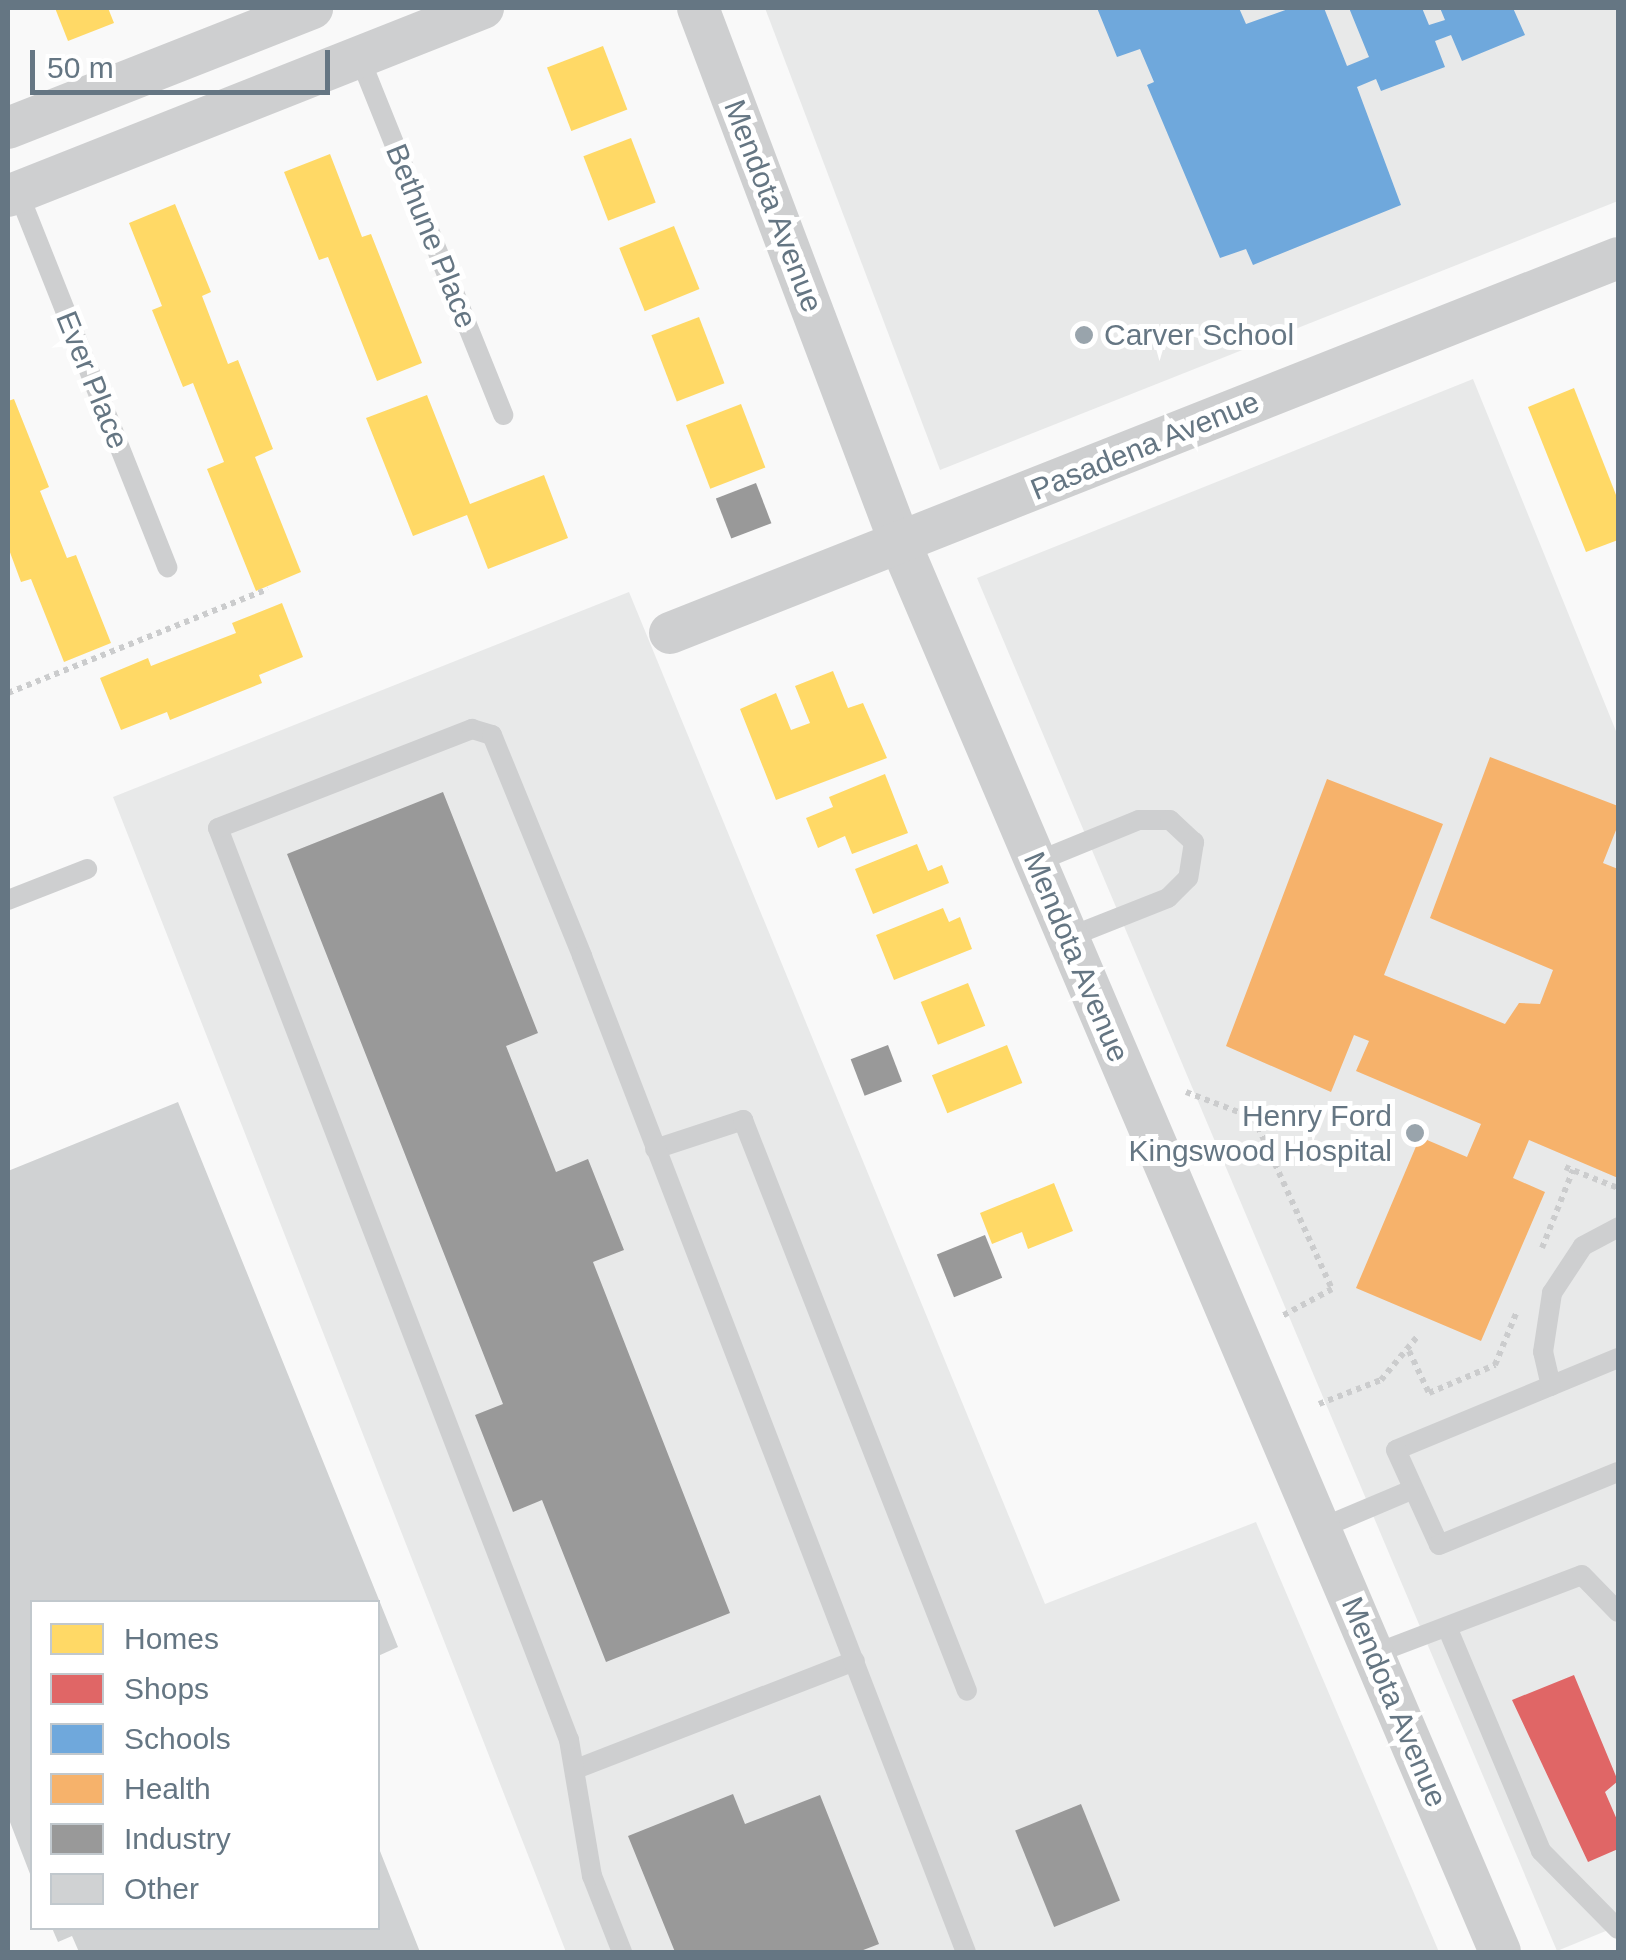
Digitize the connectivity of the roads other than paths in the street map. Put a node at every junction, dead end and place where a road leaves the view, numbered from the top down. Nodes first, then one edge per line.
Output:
1 (312, 8) edge
2 (484, 8) edge
3 (698, 8) edge
4 (359, 56) junction
5 (189, 57) junction
6 (213, 114) junction
7 (8, 128) edge
8 (12, 194) edge
9 (1618, 258) edge
10 (503, 415) dead end
11 (900, 543) junction
12 (167, 568) dead end
13 (670, 633) dead end
14 (1036, 862) junction
15 (87, 869) dead end
16 (8, 900) edge
17 (1066, 938) junction
18 (655, 1149) junction
19 (1618, 1227) edge
20 (1618, 1358) edge
21 (1551, 1386) junction
22 (1618, 1472) edge
23 (1409, 1491) junction
24 (1319, 1529) junction
25 (1618, 1612) edge
26 (1447, 1627) junction
27 (1374, 1654) junction
28 (855, 1662) junction
29 (967, 1691) dead end
30 (576, 1769) junction
31 (1618, 1929) edge
32 (622, 1952) edge
33 (966, 1952) edge
34 (1500, 1952) edge

1 - 5 street
2 - 4 street
3 - 11 street, Mendota Avenue
4 - 6 street
4 - 10 lane, Bethune Place
5 - 6 street
5 - 7 street
6 - 8 street
8 - 12 lane, Ever Place
9 - 11 street, Pasadena Avenue
11 - 13 street, Pasadena Avenue
11 - 14 street, Mendota Avenue
14 - 17 street, Mendota Avenue
14 - 17 lane
15 - 16 lane
17 - 24 street, Mendota Avenue
18 - 28 lane
18 - 29 lane
18 - 30 lane
19 - 21 lane
20 - 21 lane
21 - 23 lane
22 - 23 lane
23 - 24 lane
24 - 27 street, Mendota Avenue
25 - 26 lane
26 - 27 lane
26 - 31 lane
27 - 34 street, Mendota Avenue
28 - 30 lane
28 - 33 lane
30 - 32 lane

